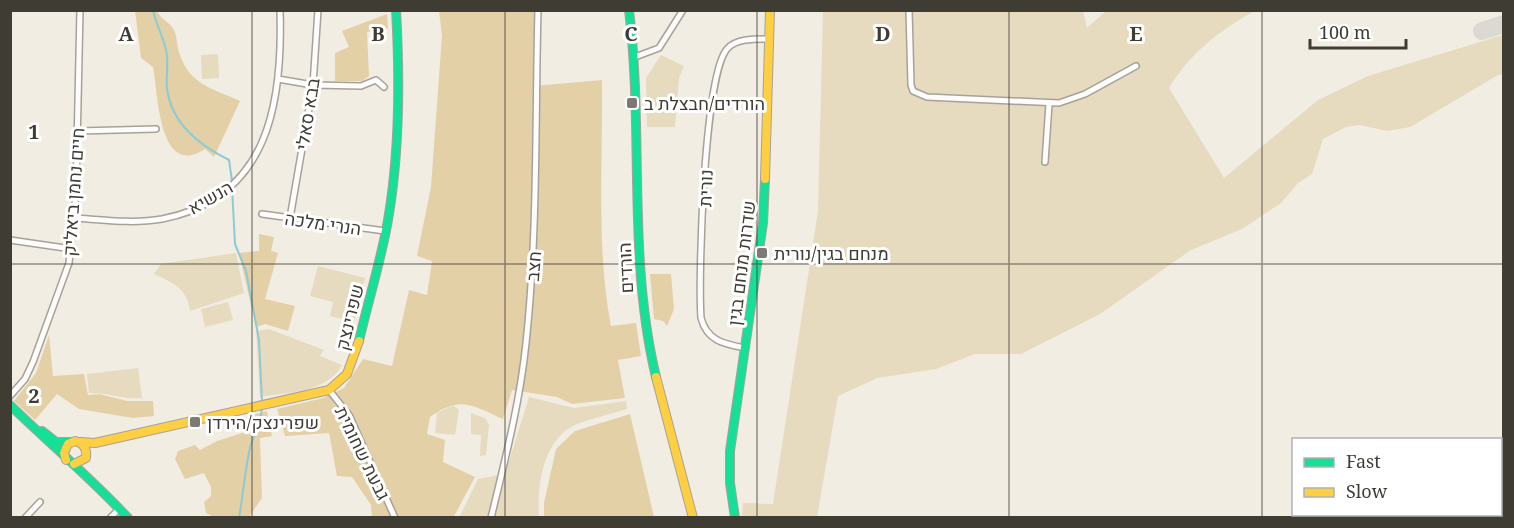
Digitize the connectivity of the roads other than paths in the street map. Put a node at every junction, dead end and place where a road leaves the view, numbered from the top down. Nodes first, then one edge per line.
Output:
1 (80, 10) edge
2 (280, 10) edge
3 (318, 10) edge
4 (396, 10) edge
5 (538, 10) edge
6 (629, 10) edge
7 (683, 10) edge
8 (770, 10) edge
9 (909, 10) edge
10 (770, 39) junction
11 (635, 57) junction
12 (1136, 66) dead end
13 (278, 79) junction
14 (313, 85) junction
15 (384, 87) dead end
16 (1049, 104) junction
17 (156, 129) dead end
18 (78, 131) junction
19 (1045, 162) dead end
20 (262, 214) dead end
21 (75, 218) junction
22 (290, 218) junction
23 (385, 231) junction
24 (10, 240) edge
25 (72, 249) junction
26 (745, 348) junction
27 (329, 390) junction
28 (10, 396) edge
29 (102, 441) junction
30 (71, 442) junction
31 (81, 442) junction
32 (86, 456) junction
33 (70, 462) junction
34 (91, 478) junction
35 (40, 502) dead end
36 (119, 509) junction
37 (24, 518) edge
38 (110, 518) edge
39 (128, 518) edge
40 (395, 518) edge
41 (491, 518) edge
42 (693, 518) edge
43 (735, 518) edge

1 - 18 street, חיים נחמן ביאליק
2 - 13 street, הנשיא
3 - 14 street, בבא סאלי
4 - 23 street, שפרינצק
5 - 41 street, חצב
6 - 11 street, הורדים
7 - 11 street
8 - 10 street, שדרות מנחם בגין
9 - 16 street
10 - 26 street, שדרות מנחם בגין
10 - 26 street, נורית
11 - 42 street, הורדים
12 - 16 street
13 - 14 street
13 - 21 street, הנשיא
14 - 15 street
14 - 22 street, בבא סאלי
16 - 19 street
17 - 18 street
18 - 21 street, חיים נחמן ביאליק
20 - 22 street, הנרי מלכה
21 - 25 street, חיים נחמן ביאליק
22 - 23 street, הנרי מלכה
23 - 27 street, שפרינצק
24 - 25 street
25 - 28 street, חיים נחמן ביאליק
26 - 43 street, שדרות מנחם בגין
27 - 29 street
27 - 40 street, גבעת שחומית
29 - 31 street
29 - 32 street
30 - 31 street
30 - 33 street
30 - 33 street
31 - 32 street
32 - 33 street
32 - 34 street
33 - 34 street
34 - 36 street
35 - 37 street
36 - 38 street
36 - 39 street

